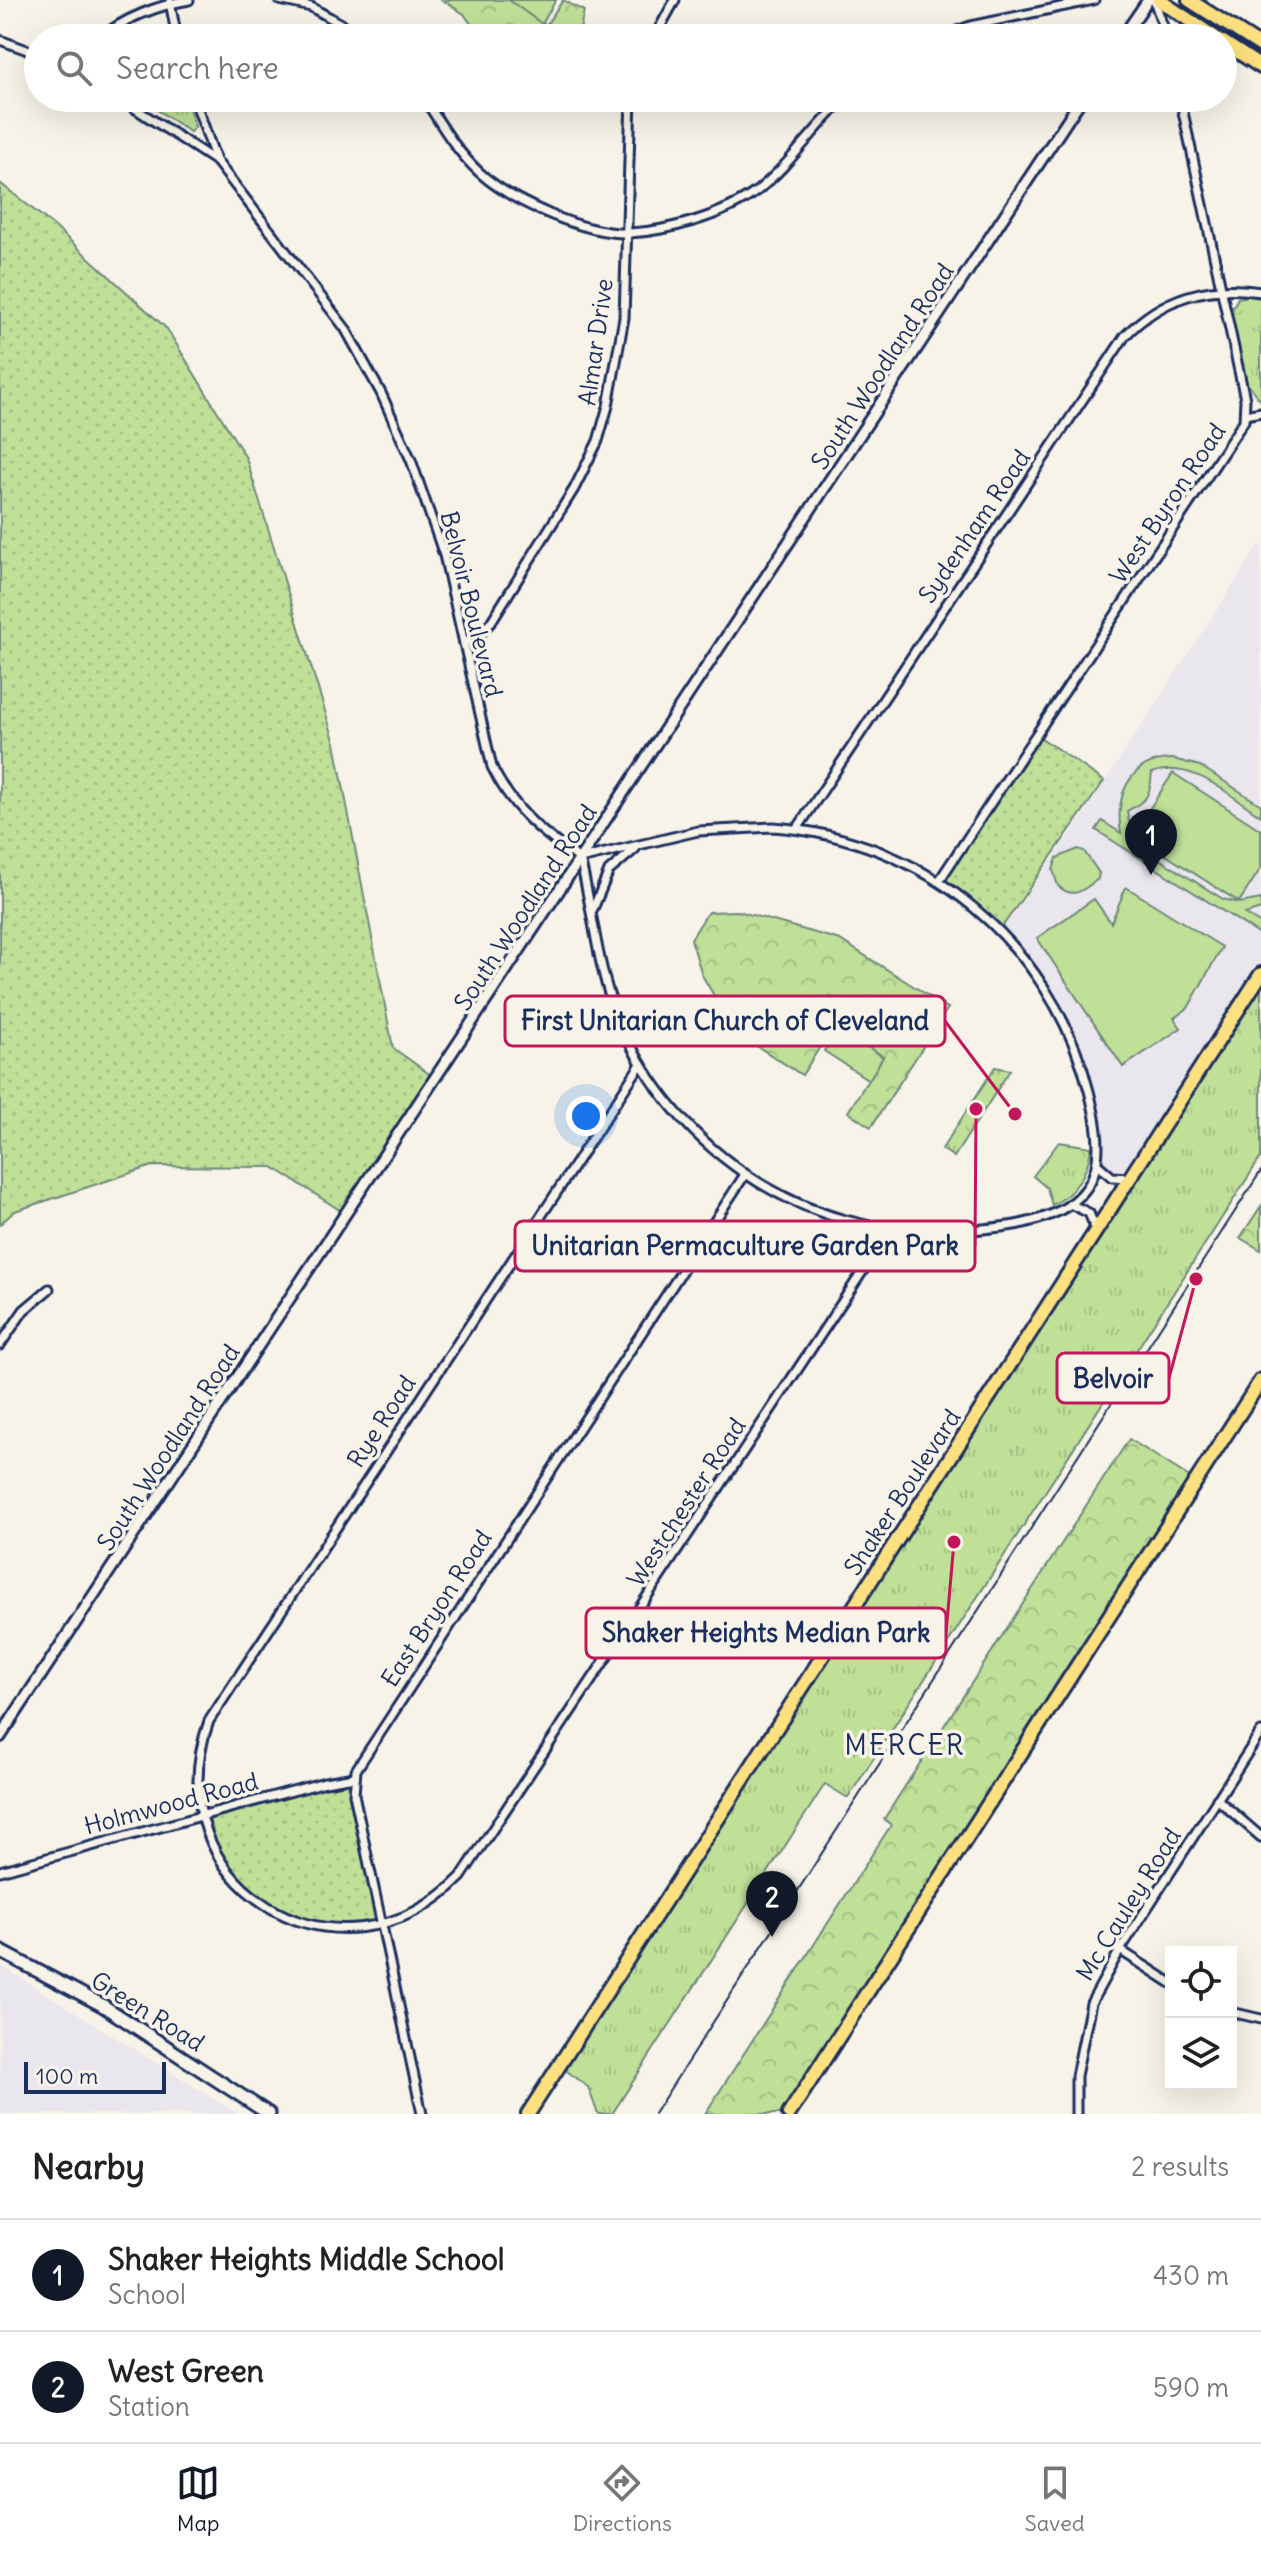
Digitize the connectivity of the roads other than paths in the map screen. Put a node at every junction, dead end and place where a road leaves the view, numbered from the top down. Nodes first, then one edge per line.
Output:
1 (189, 0) edge
2 (279, 0) edge
3 (675, 0) edge
4 (1094, 0) edge
5 (1154, 0) edge
6 (1189, 0) edge
7 (170, 2) edge
8 (121, 24) edge
9 (174, 24) edge
10 (341, 24) edge
11 (662, 24) edge
12 (980, 24) edge
13 (1134, 24) edge
14 (1162, 24) edge
15 (1193, 24) edge
16 (1227, 24) edge
17 (1237, 31) edge
18 (0, 40) edge
19 (1261, 46) edge
20 (24, 49) edge
21 (1237, 51) edge
22 (1261, 67) edge
23 (140, 112) edge
24 (199, 112) edge
25 (433, 112) edge
26 (631, 112) edge
27 (832, 112) edge
28 (1073, 112) edge
29 (1183, 112) edge
30 (217, 162) junction
31 (628, 234) junction
32 (1221, 289) junction
33 (1261, 292) edge
34 (1261, 412) edge
35 (1245, 415) junction
36 (464, 643) junction
37 (797, 829) junction
38 (636, 847) junction
39 (580, 859) junction
40 (939, 881) junction
41 (593, 911) junction
42 (1261, 974) edge
43 (641, 1064) junction
44 (1097, 1164) junction
45 (744, 1176) junction
46 (1130, 1178) junction
47 (1070, 1204) junction
48 (890, 1230) junction
49 (1096, 1230) junction
50 (49, 1289) dead end
51 (0, 1345) edge
52 (1261, 1380) edge
53 (1261, 1732) edge
54 (0, 1737) edge
55 (354, 1777) junction
56 (1217, 1799) junction
57 (202, 1815) junction
58 (1261, 1837) edge
59 (0, 1871) edge
60 (382, 1925) junction
61 (1120, 1950) junction
62 (0, 1951) edge
63 (1165, 1979) edge
64 (1237, 2013) edge
65 (1261, 2019) edge
66 (269, 2114) edge
67 (422, 2114) edge
68 (528, 2114) edge
69 (789, 2114) edge
70 (1076, 2114) edge

1 - 7 street
2 - 10 street
3 - 11 street
4 - 12 street
5 - 13 street
5 - 14 street
5 - 15 main road
6 - 16 main road
7 - 8 street
7 - 9 street
17 - 19 main road
18 - 20 street
21 - 22 main road
23 - 30 street, Belvoir Boulevard
24 - 30 street
25 - 31 street
26 - 31 street, Almar Drive
27 - 31 street
28 - 39 street, South Woodland Road
29 - 32 street, West Byron Road
30 - 36 street, Belvoir Boulevard
31 - 36 street, Almar Drive
32 - 33 street, Sydenham Road
32 - 35 street, West Byron Road
32 - 37 street, Sydenham Road
34 - 35 street
35 - 40 street, West Byron Road
36 - 39 street, Belvoir Boulevard
37 - 38 street
37 - 40 street
38 - 39 street
38 - 41 street
39 - 41 street
39 - 54 street, South Woodland Road
40 - 44 street
41 - 43 street
42 - 46 main road, Shaker Boulevard
43 - 45 street
43 - 57 street, Rye Road
44 - 46 street
44 - 47 street
45 - 48 street
45 - 55 street, East Bryon Road
46 - 49 main road, Shaker Boulevard
47 - 48 street
47 - 49 street
48 - 60 street, Westchester Road
49 - 68 main road, Shaker Boulevard
50 - 51 street
52 - 69 main road
53 - 56 street, Mc Cauley Road
55 - 57 street, Holmwood Road
55 - 60 street
56 - 58 street
56 - 61 street, Mc Cauley Road
57 - 59 street, Holmwood Road
57 - 60 street, Westchester Road
60 - 67 street
61 - 63 street
61 - 70 street, Mc Cauley Road
62 - 66 main road, Green Road
64 - 65 street

